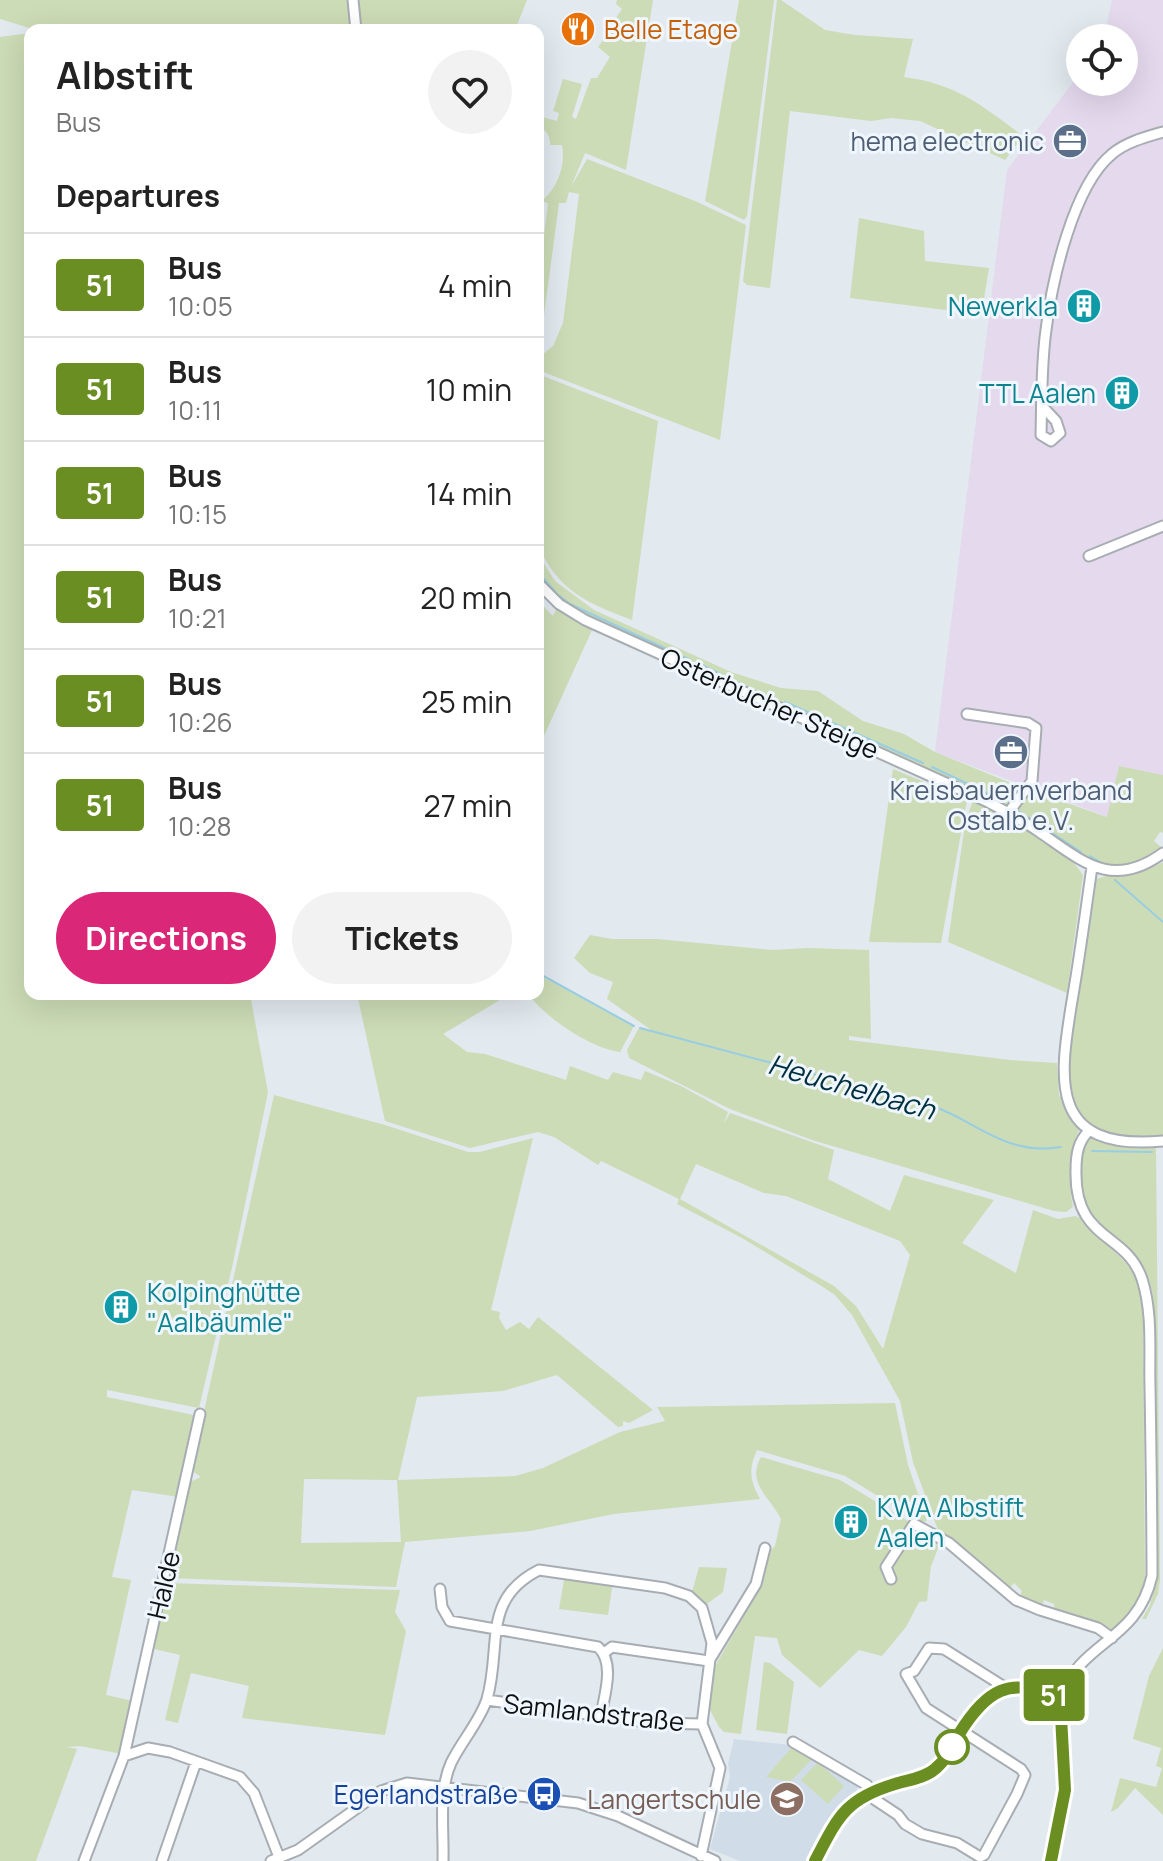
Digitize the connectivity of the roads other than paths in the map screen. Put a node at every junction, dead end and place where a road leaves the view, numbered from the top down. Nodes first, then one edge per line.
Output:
1 (353, 0) edge
2 (355, 24) edge
3 (1163, 132) edge
4 (1042, 406) dead end
5 (1163, 526) edge
6 (1089, 556) dead end
7 (544, 589) edge
8 (967, 714) dead end
9 (1009, 812) junction
10 (1163, 853) edge
11 (1092, 867) junction
12 (1089, 1131) junction
13 (1163, 1141) edge
14 (200, 1414) dead end
15 (765, 1548) dead end
16 (891, 1579) dead end
17 (440, 1589) dead end
18 (496, 1629) junction
19 (1112, 1638) junction
20 (604, 1653) junction
21 (709, 1661) junction
22 (1006, 1688) junction
23 (1060, 1698) junction
24 (487, 1700) junction
25 (601, 1715) junction
26 (702, 1724) junction
27 (960, 1733) junction
28 (793, 1742) dead end
29 (124, 1756) junction
30 (196, 1762) junction
31 (445, 1787) junction
32 (869, 1792) junction
33 (701, 1856) junction
34 (275, 1859) edge
35 (84, 1861) edge
36 (162, 1861) edge
37 (443, 1861) edge
38 (715, 1861) edge
39 (815, 1861) edge
40 (1051, 1861) edge

1 - 2 street
3 - 4 street
5 - 6 street
7 - 9 street, Osterbucher Steige
8 - 9 street
9 - 11 street, Osterbucher Steige
10 - 11 street
11 - 12 street
12 - 13 street
12 - 19 street
14 - 29 street, Halde
15 - 21 street
16 - 19 street
17 - 18 street
18 - 20 street
18 - 21 street
18 - 24 street
19 - 23 street
20 - 21 street
20 - 25 street
21 - 26 street
22 - 23 street
22 - 27 street
22 - 27 street
23 - 40 street
24 - 25 street, Samlandstraße
24 - 31 street
25 - 26 street, Samlandstraße
26 - 33 street
27 - 32 street
27 - 32 street
28 - 32 street
29 - 30 street
29 - 35 street, Halde
30 - 34 street
30 - 36 street
31 - 33 street
31 - 34 street
31 - 37 street
32 - 39 street
33 - 38 street

